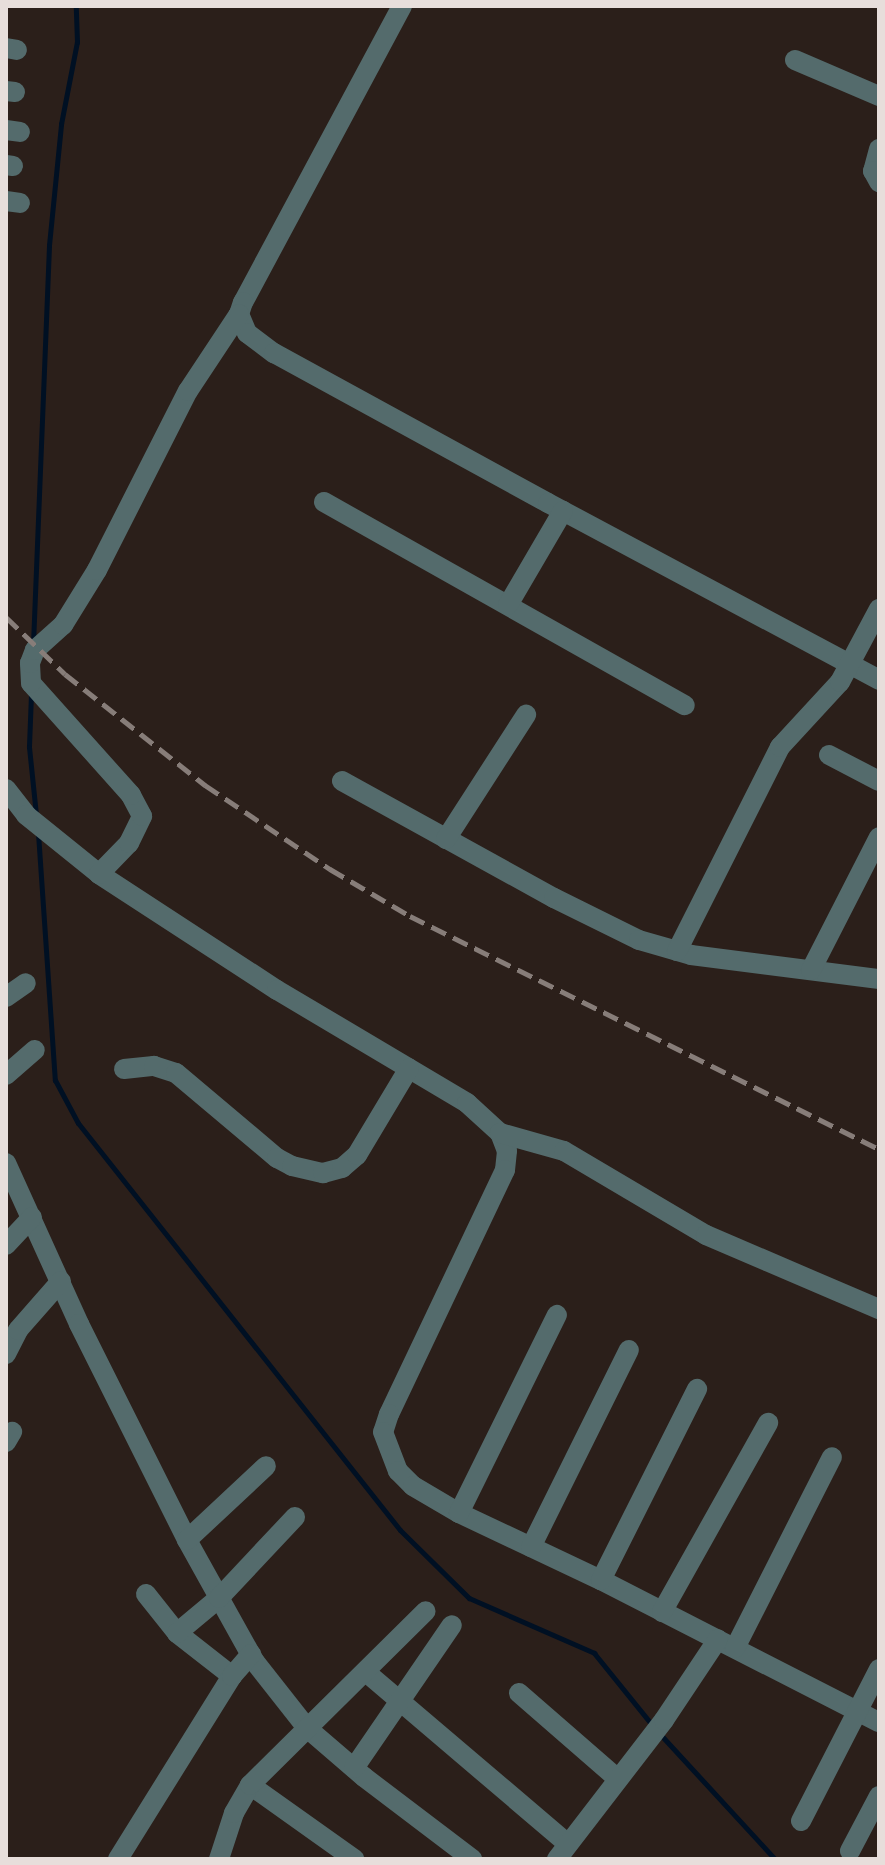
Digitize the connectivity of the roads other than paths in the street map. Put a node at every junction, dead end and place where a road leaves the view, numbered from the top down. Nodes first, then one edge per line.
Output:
1 (402, 6) edge
2 (795, 60) dead end
3 (879, 96) edge
4 (879, 149) edge
5 (879, 182) edge
6 (239, 314) junction
7 (324, 502) dead end
8 (563, 511) junction
9 (508, 605) junction
10 (877, 618) edge
11 (849, 665) junction
12 (879, 680) edge
13 (685, 705) dead end
14 (526, 715) dead end
15 (829, 755) dead end
16 (342, 781) dead end
17 (879, 781) edge
18 (12, 803) edge
19 (879, 837) edge
20 (446, 839) junction
21 (99, 874) junction
22 (677, 951) junction
23 (811, 970) junction
24 (879, 979) edge
25 (26, 983) dead end
26 (6, 997) edge
27 (35, 1050) dead end
28 (409, 1068) junction
29 (124, 1069) dead end
30 (6, 1075) edge
31 (500, 1133) junction
32 (6, 1163) edge
33 (32, 1217) junction
34 (6, 1245) edge
35 (61, 1281) junction
36 (879, 1309) edge
37 (557, 1315) dead end
38 (629, 1350) dead end
39 (6, 1354) edge
40 (697, 1389) dead end
41 (768, 1423) dead end
42 (832, 1457) dead end
43 (266, 1466) dead end
44 (459, 1513) junction
45 (295, 1517) dead end
46 (187, 1540) junction
47 (531, 1547) junction
48 (601, 1580) junction
49 (146, 1594) dead end
50 (219, 1598) junction
51 (426, 1611) dead end
52 (662, 1612) junction
53 (452, 1625) dead end
54 (177, 1633) junction
55 (726, 1643) junction
56 (251, 1654) junction
57 (879, 1669) edge
58 (367, 1673) junction
59 (232, 1676) junction
60 (519, 1693) dead end
61 (400, 1701) junction
62 (858, 1711) junction
63 (879, 1722) edge
64 (307, 1728) junction
65 (354, 1768) junction
66 (618, 1779) junction
67 (250, 1785) junction
68 (879, 1796) edge
69 (801, 1821) dead end
70 (850, 1851) dead end
71 (562, 1852) edge
72 (118, 1859) edge
73 (219, 1859) edge
74 (354, 1859) edge
75 (472, 1859) edge

1 - 6 street
2 - 3 street
4 - 5 street
6 - 8 street
6 - 21 street
7 - 9 street
8 - 9 street
8 - 11 street
9 - 13 street
10 - 11 street
11 - 12 street
11 - 22 street
14 - 20 street
15 - 17 street
16 - 20 street
18 - 21 street
19 - 23 street
20 - 22 street
21 - 28 street
22 - 23 street
23 - 24 street
25 - 26 street
27 - 30 street
28 - 29 street
28 - 31 street
31 - 36 street
31 - 44 street
32 - 33 street
33 - 34 street
33 - 35 street
35 - 39 street
35 - 46 street
37 - 44 street
38 - 47 street
40 - 48 street
41 - 52 street
42 - 55 street
43 - 46 street
44 - 47 street
45 - 50 street
46 - 50 street
47 - 48 street
48 - 52 street
49 - 54 street
50 - 54 street
50 - 56 street
51 - 58 street
52 - 55 street
53 - 61 street
54 - 59 street
55 - 62 street
55 - 66 street
56 - 59 street
56 - 64 street
57 - 62 street
58 - 61 street
58 - 64 street
59 - 72 street
60 - 66 street
61 - 65 street
61 - 71 street
62 - 63 street
62 - 69 street
64 - 65 street
64 - 67 street
65 - 75 street
66 - 71 street
67 - 73 street
67 - 74 street
68 - 70 street

